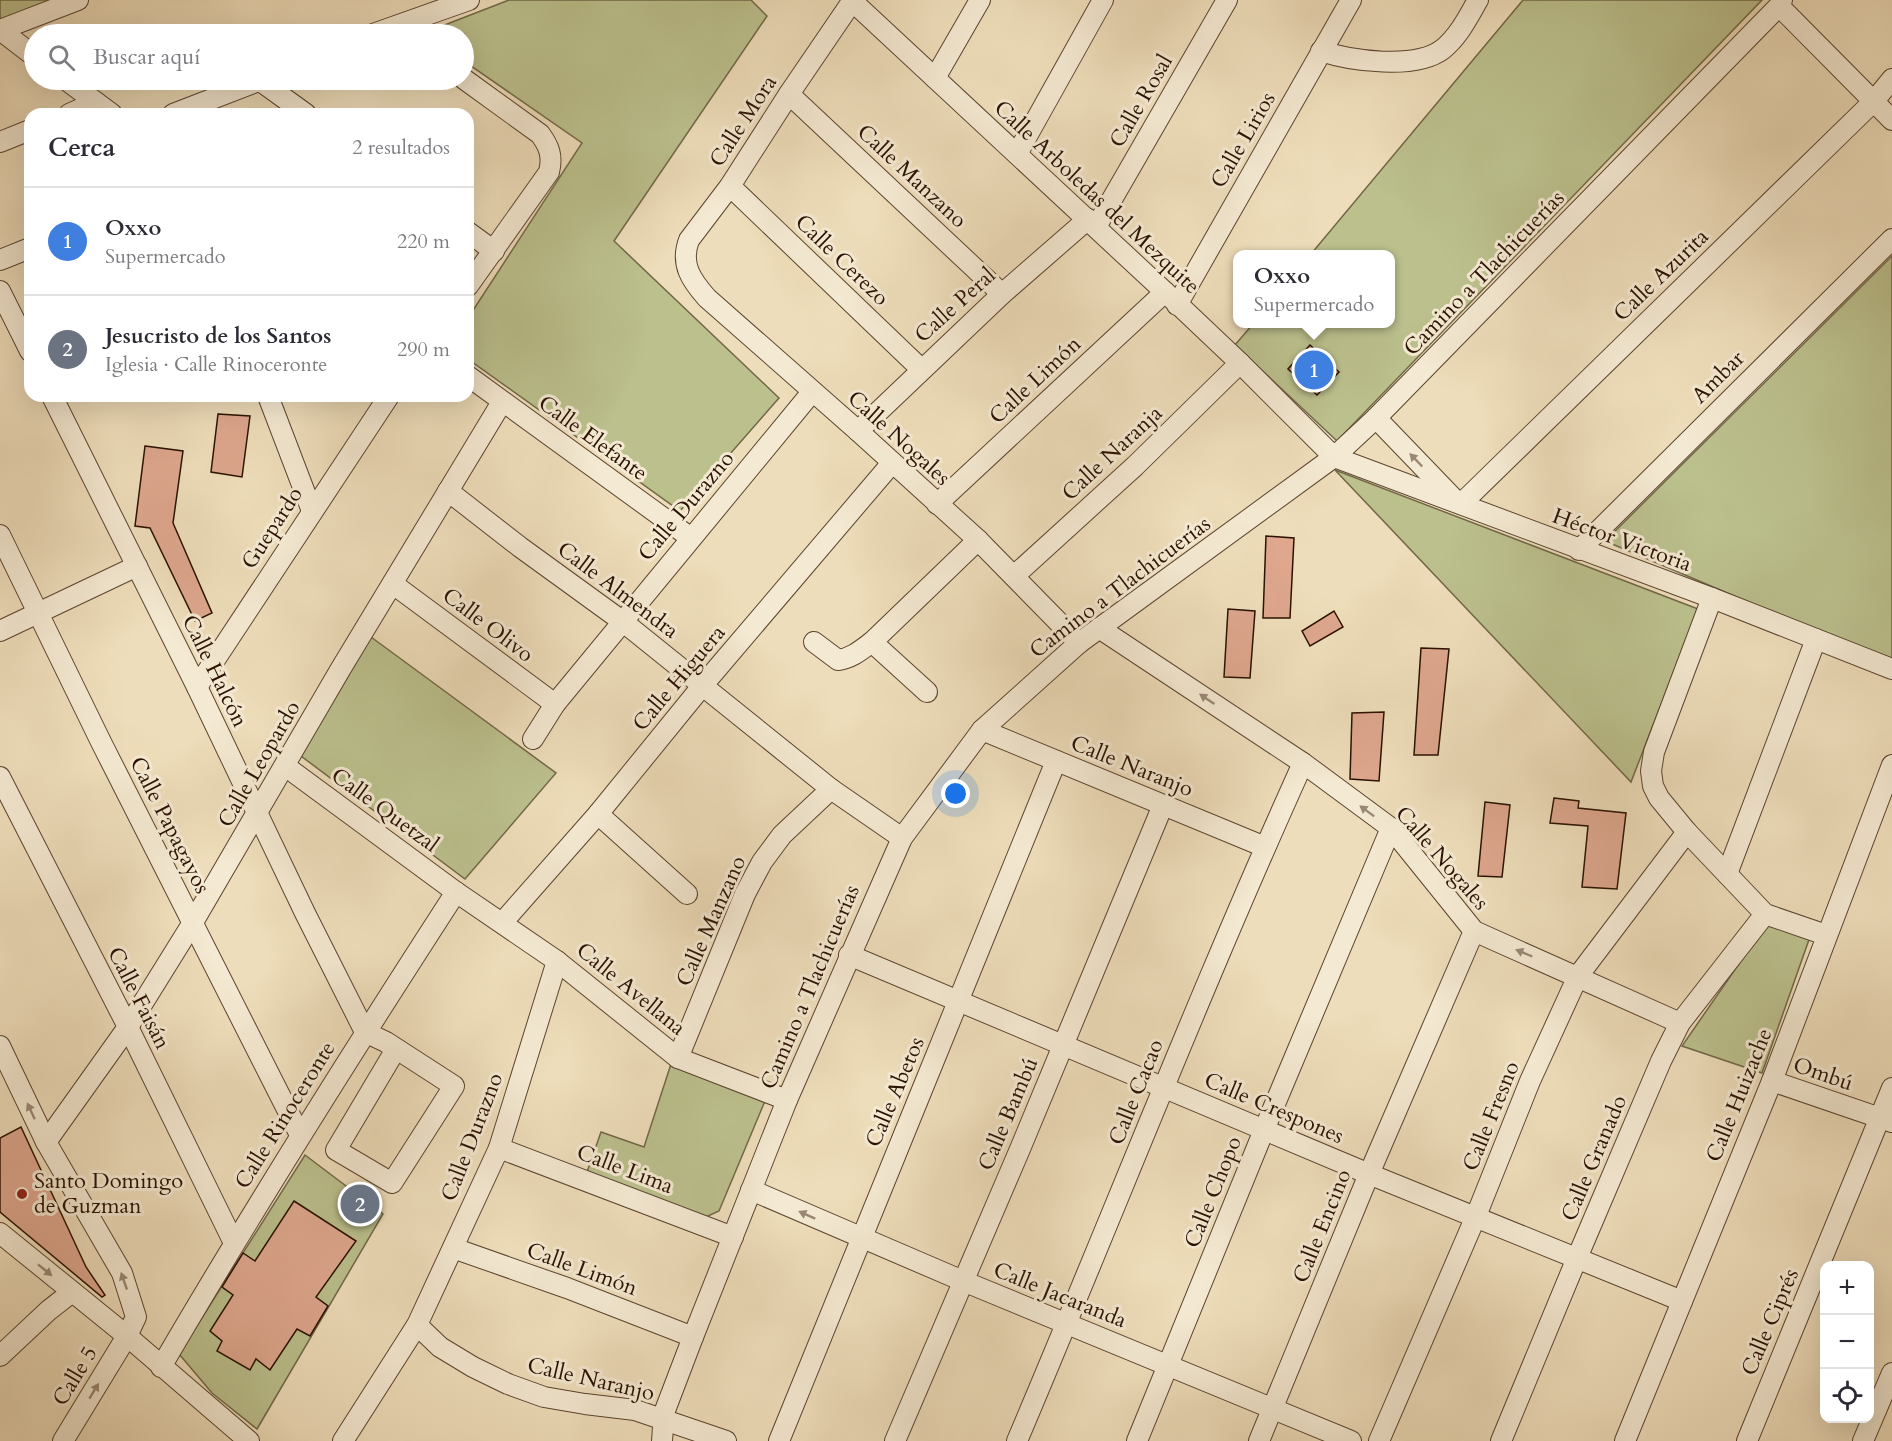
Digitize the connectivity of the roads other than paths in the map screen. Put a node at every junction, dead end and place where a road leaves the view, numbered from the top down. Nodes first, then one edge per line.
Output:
1 (78, 0) edge
2 (469, 0) edge
3 (852, 0) edge
4 (980, 0) edge
5 (1103, 0) edge
6 (1227, 0) edge
7 (1351, 0) edge
8 (1478, 0) edge
9 (1780, 3) edge
10 (409, 24) edge
11 (0, 30) edge
12 (24, 48) edge
13 (1321, 51) junction
14 (935, 78) junction
15 (1892, 79) edge
16 (474, 86) edge
17 (80, 90) edge
18 (234, 90) edge
19 (274, 90) edge
20 (789, 94) junction
21 (1874, 101) junction
22 (104, 108) edge
23 (188, 108) edge
24 (298, 108) edge
25 (1892, 120) edge
26 (24, 132) edge
27 (0, 142) edge
28 (1017, 154) junction
29 (730, 186) junction
30 (1092, 223) junction
31 (474, 236) edge
32 (1892, 238) edge
33 (24, 250) edge
34 (494, 251) junction
35 (0, 260) edge
36 (687, 270) joint
37 (474, 278) edge
38 (0, 291) edge
39 (1002, 294) junction
40 (1171, 298) junction
41 (24, 339) edge
42 (1240, 363) junction
43 (921, 369) junction
44 (474, 381) edge
45 (812, 392) junction
46 (55, 402) edge
47 (269, 402) edge
48 (385, 402) edge
49 (502, 402) junction
50 (1376, 418) junction
51 (858, 431) junction
52 (1334, 457) junction
53 (892, 463) junction
54 (448, 491) junction
55 (1459, 503) junction
56 (936, 504) junction
57 (312, 511) junction
58 (0, 535) edge
59 (691, 538) junction
60 (978, 540) junction
61 (1579, 550) junction
62 (137, 566) junction
63 (1014, 576) junction
64 (393, 584) junction
65 (1712, 598) junction
66 (37, 612) junction
67 (622, 621) junction
68 (1099, 628) junction
69 (0, 631) edge
70 (1816, 639) junction
71 (814, 642) dead end
72 (872, 642) junction
73 (1078, 643) junction
74 (1892, 669) edge
75 (703, 685) junction
76 (197, 687) junction
77 (927, 692) dead end
78 (555, 704) junction
79 (982, 730) junction
80 (533, 739) dead end
81 (1056, 761) junction
82 (1303, 763) junction
83 (1892, 765) edge
84 (285, 766) junction
85 (0, 777) edge
86 (831, 789) junction
87 (1163, 805) junction
88 (258, 814) junction
89 (598, 814) junction
90 (1391, 828) junction
91 (1687, 832) junction
92 (902, 838) junction
93 (1264, 847) junction
94 (1727, 874) junction
95 (456, 892) junction
96 (687, 894) dead end
97 (1765, 914) junction
98 (502, 923) junction
99 (192, 924) junction
100 (1474, 931) junction
101 (1826, 935) junction
102 (849, 955) junction
103 (557, 961) junction
104 (1578, 976) junction
105 (960, 1002) junction
106 (1680, 1023) junction
107 (128, 1027) junction
108 (365, 1032) junction
109 (1064, 1044) junction
110 (0, 1046) edge
111 (396, 1049) junction
112 (678, 1058) junction
113 (1772, 1081) junction
114 (1163, 1087) junction
115 (1892, 1088) edge
116 (787, 1100) junction
117 (1886, 1121) edge
118 (1264, 1130) junction
119 (300, 1135) junction
120 (45, 1142) junction
121 (498, 1148) junction
122 (1369, 1174) junction
123 (751, 1190) junction
124 (1476, 1216) junction
125 (0, 1233) edge
126 (733, 1237) junction
127 (860, 1238) junction
128 (234, 1242) junction
129 (453, 1248) junction
130 (1577, 1258) junction
131 (963, 1281) junction
132 (72, 1292) junction
133 (1682, 1301) junction
134 (1067, 1323) junction
135 (417, 1325) junction
136 (127, 1336) junction
137 (693, 1336) junction
138 (0, 1356) edge
139 (1169, 1366) junction
140 (161, 1367) junction
141 (1892, 1373) edge
142 (1273, 1407) junction
143 (664, 1421) junction
144 (63, 1441) edge
145 (249, 1441) edge
146 (343, 1441) edge
147 (662, 1441) edge
148 (726, 1441) edge
149 (779, 1441) edge
150 (895, 1441) edge
151 (1017, 1441) edge
152 (1137, 1441) edge
153 (1259, 1441) edge
154 (1351, 1441) edge
155 (1378, 1441) edge
156 (1502, 1441) edge
157 (1625, 1441) edge
158 (1747, 1441) edge
159 (1863, 1441) edge

1 - 11 street
2 - 10 street
3 - 14 street, Calle Arboledas del Mezquite
3 - 20 street, Calle Mora
4 - 14 street
5 - 28 street
6 - 30 street, Calle Rosal
7 - 13 street, Calle Lirios
8 - 13 street
9 - 21 street
9 - 50 street, Camino a Tlachicuerías
11 - 12 street
13 - 40 street, Calle Lirios
14 - 28 street, Calle Arboledas del Mezquite
15 - 21 street, Calle Azurita
16 - 34 street
17 - 22 street
18 - 23 street
19 - 24 street
20 - 29 street, Calle Mora
20 - 39 street, Calle Manzano
21 - 25 street
21 - 55 street, Calle Azurita
26 - 27 street
28 - 30 street, Calle Arboledas del Mezquite
29 - 36 street, Calle Mora
29 - 43 street, Calle Cerezo
30 - 39 street, Calle Peral
30 - 40 street, Calle Arboledas del Mezquite
31 - 34 street
32 - 61 street, Ambar
33 - 35 street
34 - 37 street
36 - 45 street, Calle Nogales
38 - 41 street
39 - 43 street, Calle Peral
40 - 42 street, Calle Arboledas del Mezquite
40 - 56 street, Calle Limón
42 - 52 street, Calle Arboledas del Mezquite
42 - 63 street, Calle Naranja
43 - 51 street, Calle Peral
44 - 49 street, Calle Elefante
45 - 51 street, Calle Nogales
45 - 59 street, Calle Durazno
46 - 62 street, Calle Halcón
47 - 57 street
48 - 57 street, Guepardo
49 - 54 street, Calle Leopardo
49 - 59 street, Calle Elefante
50 - 52 street, Camino a Tlachicuerías
55 -> 50 street
51 - 53 street, Calle Nogales
52 - 55 street, Héctor Victoria
52 - 68 street, Camino a Tlachicuerías
53 - 56 street, Calle Nogales
53 - 75 street, Calle Higuera
54 - 64 street, Calle Leopardo
54 - 67 street, Calle Almendra
55 - 61 street, Héctor Victoria
56 - 60 street, Calle Nogales
57 - 76 street, Guepardo
58 - 66 street, Calle Papagayos
59 - 67 street, Calle Durazno
60 - 63 street, Calle Nogales
60 - 72 street
61 - 65 street, Héctor Victoria
62 - 66 street
62 - 76 street, Calle Halcón
63 - 73 street, Calle Nogales
64 - 78 street, Calle Olivo
64 - 84 street, Calle Leopardo
65 - 70 street, Héctor Victoria
65 - 91 street
66 - 69 street
66 - 99 street, Calle Papagayos
67 - 75 street, Calle Almendra
67 - 78 street, Calle Durazno
68 - 73 street, Camino a Tlachicuerías
82 -> 68 street, Calle Nogales
70 - 74 street, Héctor Victoria
70 - 94 street
71 - 72 street
72 - 77 street
73 - 79 street, Camino a Tlachicuerías
75 - 86 street, Calle Almendra
75 - 89 street, Calle Higuera
76 - 88 street, Calle Halcón
78 - 80 street, Calle Durazno
79 - 81 street, Calle Naranjo
79 - 92 street, Camino a Tlachicuerías
81 - 87 street, Calle Naranjo
81 - 105 street, Calle Abetos
90 -> 82 street, Calle Nogales
82 - 93 street, Calle Cacao
83 - 101 street, Calle Huizache
84 - 88 street, Calle Leopardo
84 - 95 street, Calle Quetzal
85 - 107 street, Calle Faisán
86 - 92 street, Calle Almendra
86 - 112 street, Calle Manzano
87 - 93 street, Calle Naranjo
87 - 109 street, Calle Bambú
88 - 99 street, Calle Leopardo
88 - 108 street, Calle Halcón
89 - 96 street
89 - 98 street, Calle Higuera
90 - 100 street, Calle Nogales
90 - 118 street, Calle Chopo
91 - 94 street
91 - 104 street, Calle Fresno
92 - 102 street, Camino a Tlachicuerías
93 - 114 street, Calle Cacao
94 - 97 street
95 - 98 street, Calle Avellana
95 - 108 street, Calle Rinoceronte
97 - 101 street
97 - 106 street, Calle Granado
98 - 103 street, Calle Avellana
99 - 107 street, Calle Leopardo
99 - 119 street, Calle Papagayos
104 -> 100 street, Calle Nogales
100 - 122 street, Calle Encino
101 - 113 street, Calle Huizache
102 - 105 street, Calle Crespones
102 - 116 street, Camino a Tlachicuerías
103 - 112 street, Calle Avellana
103 - 121 street, Calle Durazno
104 - 106 street, Calle Nogales
104 - 124 street, Calle Fresno
105 - 109 street, Calle Crespones
105 - 127 street, Calle Abetos
106 - 130 street, Calle Granado
107 - 120 street, Calle Leopardo
107 - 128 street, Calle Faisán
108 - 111 street
108 - 119 street, Calle Rinoceronte
109 - 114 street, Calle Crespones
109 - 131 street, Calle Bambú
120 -> 110 street, Calle 5
111 - 111 street
112 - 116 street, Calle Avellana
113 - 117 street, Ombú
113 - 133 street, Calle Huizache
114 - 118 street, Calle Crespones
114 - 134 street, Calle Cacao
115 - 117 street, Calle Ciprés
116 - 123 street, Camino a Tlachicuerías
117 - 158 street, Calle Ciprés
118 - 122 street, Calle Crespones
118 - 139 street, Calle Chopo
119 - 128 street, Calle Rinoceronte
136 -> 120 street, Calle 5
121 - 126 street, Calle Lima
121 - 129 street, Calle Durazno
122 - 124 street, Calle Crespones
122 - 142 street, Calle Encino
123 - 126 street, Camino a Tlachicuerías
127 -> 123 street, Calle Jacaranda
124 - 130 street, Calle Crespones
124 - 155 street, Calle Fresno
125 -> 132 street
126 - 137 street, Camino a Tlachicuerías
127 - 131 street, Calle Jacaranda
127 - 149 street, Calle Abetos
128 - 140 street, Calle Rinoceronte
129 - 135 street, Calle Durazno
129 - 137 street, Calle Limón
130 - 133 street, Calle Crespones
130 - 156 street, Calle Granado
131 - 134 street, Calle Jacaranda
131 - 150 street, Calle Bambú
132 - 136 street
132 - 138 street
133 - 157 street, Calle Huizache
134 - 139 street, Calle Jacaranda
134 - 151 street, Calle Cacao
135 - 143 street, Calle Naranjo
135 - 146 street, Calle Durazno
136 - 140 street
144 -> 136 street, Calle 5
137 - 143 street, Camino a Tlachicuerías
139 - 142 street, Calle Jacaranda
139 - 152 street, Calle Chopo
140 - 145 street
141 - 159 street
142 - 153 street, Calle Encino
142 - 154 street, Calle Jacaranda
143 - 147 street, Camino a Tlachicuerías
143 - 148 street, Calle Naranjo

